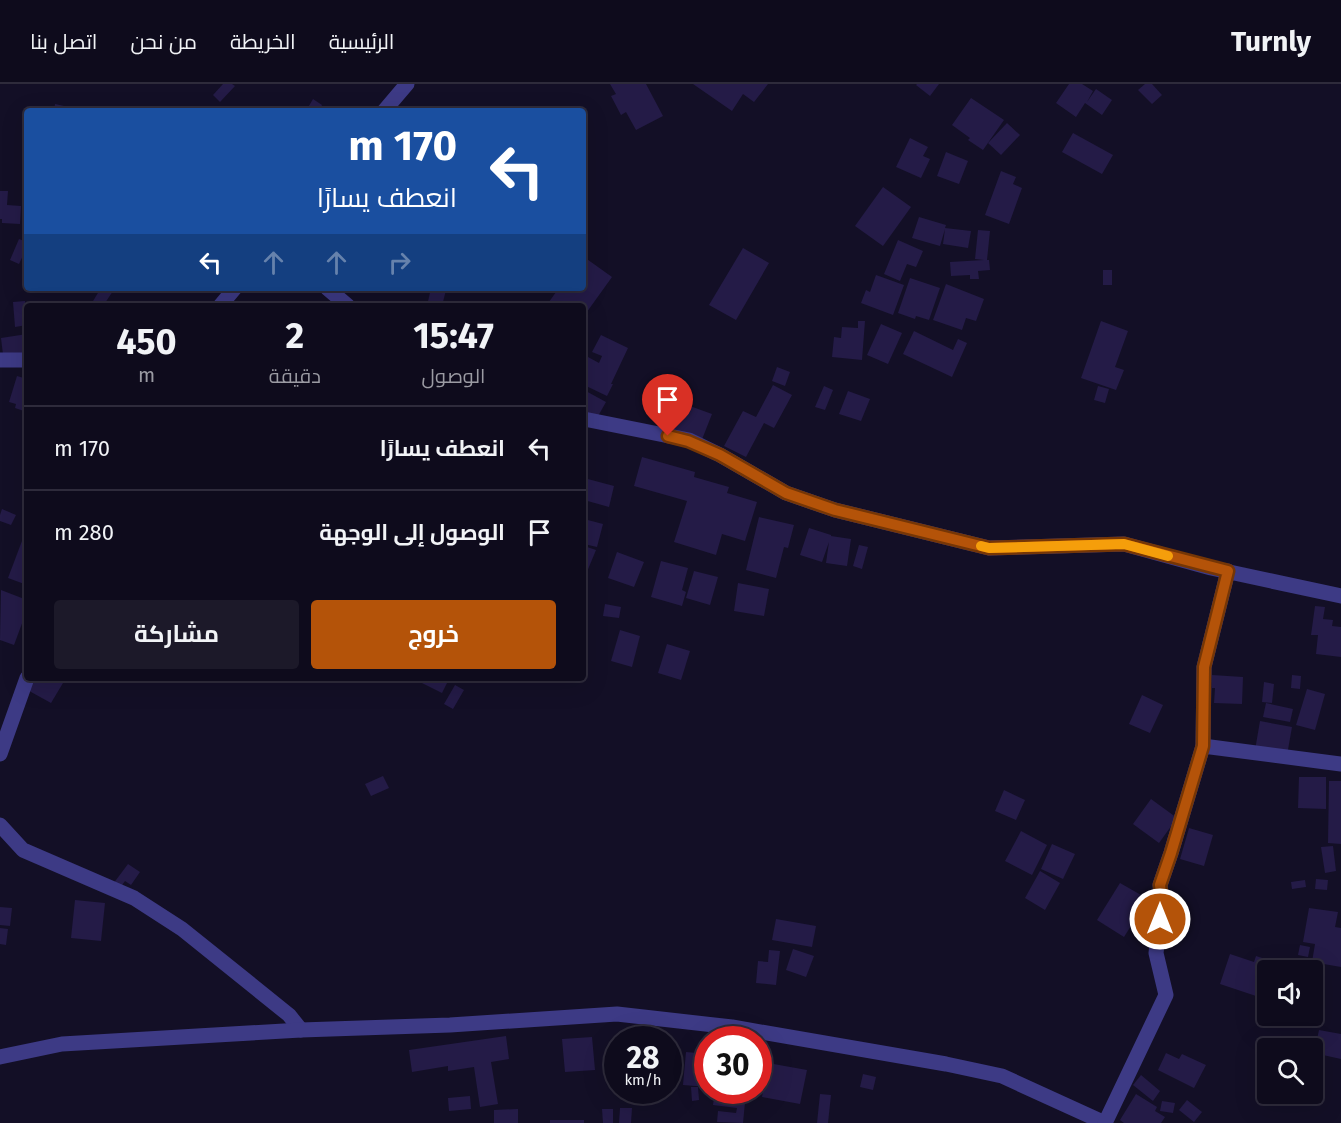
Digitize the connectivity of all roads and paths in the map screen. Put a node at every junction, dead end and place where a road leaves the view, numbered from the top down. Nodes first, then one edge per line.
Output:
1 (407, 84) edge
2 (387, 108) edge
3 (232, 291) edge
4 (330, 291) edge
5 (222, 303) edge
6 (344, 303) edge
7 (0, 360) edge
8 (24, 360) edge
9 (586, 419) edge
10 (1228, 571) junction
11 (1341, 596) edge
12 (26, 681) edge
13 (2, 744) edge
14 (1203, 746) junction
15 (1341, 764) edge
16 (0, 825) edge
17 (302, 1030) junction
18 (0, 1057) edge
19 (1105, 1123) edge

1 - 2 street
3 - 5 street
4 - 6 street
7 - 8 street
9 - 10 street
10 - 11 street
10 - 14 street
12 - 13 street
14 - 15 street
14 - 19 street
16 - 17 street
17 - 18 street
17 - 19 street

